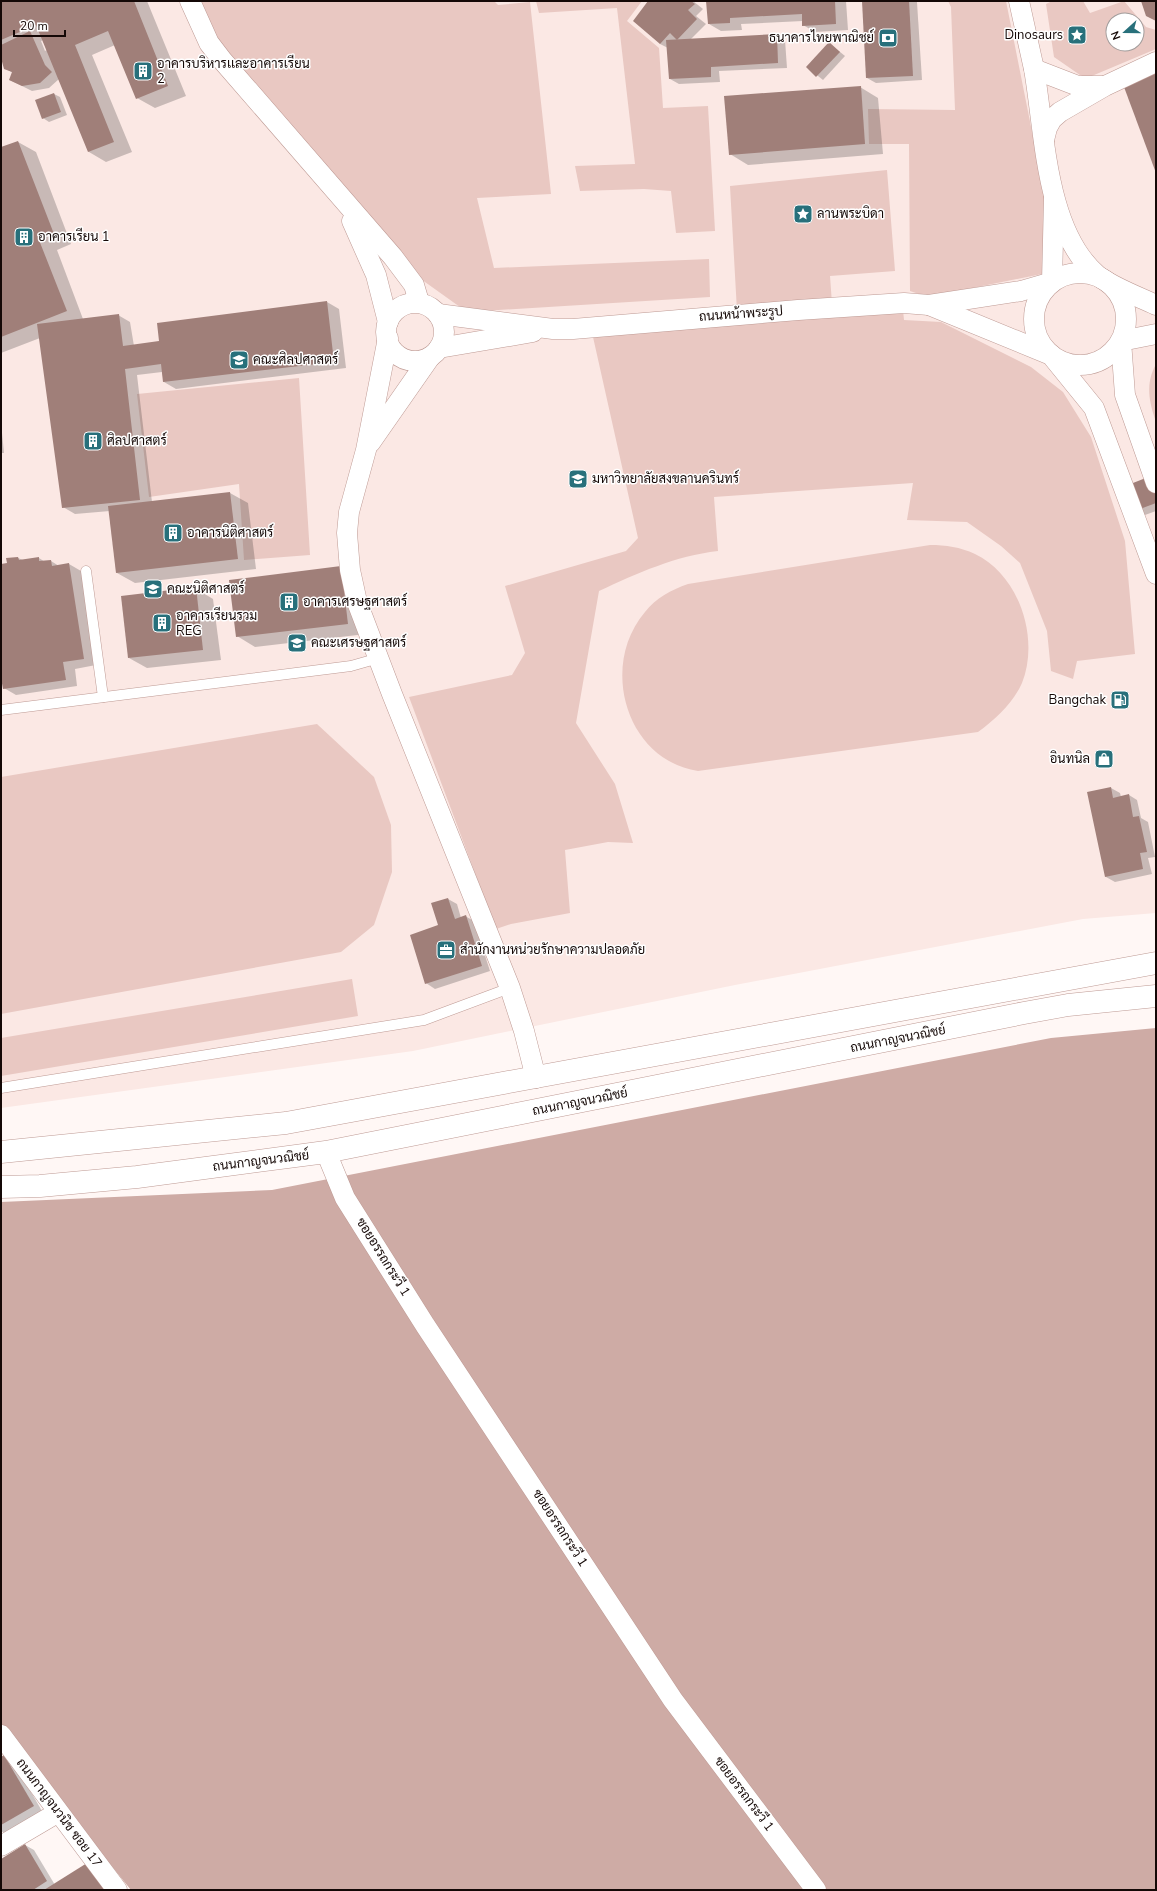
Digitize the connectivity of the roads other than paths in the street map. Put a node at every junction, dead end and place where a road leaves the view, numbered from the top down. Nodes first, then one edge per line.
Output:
1 (190, 1) edge
2 (1019, 1) edge
3 (1156, 62) edge
4 (1034, 69) junction
5 (1105, 86) junction
6 (1045, 135) junction
7 (1054, 198) junction
8 (341, 199) junction
9 (1102, 278) junction
10 (1052, 282) junction
11 (419, 302) junction
12 (929, 305) junction
13 (1156, 305) edge
14 (438, 314) junction
15 (553, 329) junction
16 (388, 330) junction
17 (1156, 334) edge
18 (1121, 341) junction
19 (435, 353) junction
20 (1050, 355) junction
21 (366, 450) junction
22 (1156, 483) edge
23 (86, 571) dead end
24 (1156, 574) edge
25 (379, 658) junction
26 (103, 697) junction
27 (1, 710) edge
28 (1156, 963) edge
29 (510, 988) junction
30 (1156, 996) edge
31 (536, 1078) junction
32 (1, 1088) edge
33 (545, 1109) junction
34 (1, 1152) edge
35 (326, 1152) junction
36 (1, 1187) edge
37 (1, 1735) edge
38 (57, 1812) junction
39 (1, 1846) edge
40 (117, 1890) edge
41 (816, 1890) edge

1 - 8 street
2 - 4 street
3 - 5 street
4 - 5 street
4 - 6 street
5 - 6 street
6 - 7 street
7 - 9 street
7 - 10 street
8 - 11 street
8 - 16 street
9 - 10 street
9 - 13 street
9 - 18 street
10 - 12 street, ถนนหน้าพระรูป
10 - 20 street
11 - 14 street
11 - 16 street
12 - 15 street, ถนนหน้าพระรูป
12 - 20 street, ถนนหน้าพระรูป
14 - 15 street, ถนนหน้าพระรูป
14 - 19 street
15 - 19 street, ถนนหน้าพระรูป
16 - 19 street
16 - 21 street
17 - 18 street
18 - 20 street
18 - 22 street
19 - 21 street
20 - 24 street
21 - 25 street
23 - 26 lane
25 - 26 lane
25 - 29 street
26 - 27 lane
28 - 31 main road
29 - 31 street
29 - 32 lane
30 - 33 main road, ถนนกาญจนวณิชย์
31 - 33 main road
31 - 34 main road
33 - 35 main road, ถนนกาญจนวณิชย์
35 - 36 main road, ถนนกาญจนวณิชย์
35 - 41 street, ซอยอรรถกระวี 1
37 - 38 street, ถนนกาญจนวนิช ซอย 17
38 - 39 street
38 - 40 street, ถนนกาญจนวนิช ซอย 17

